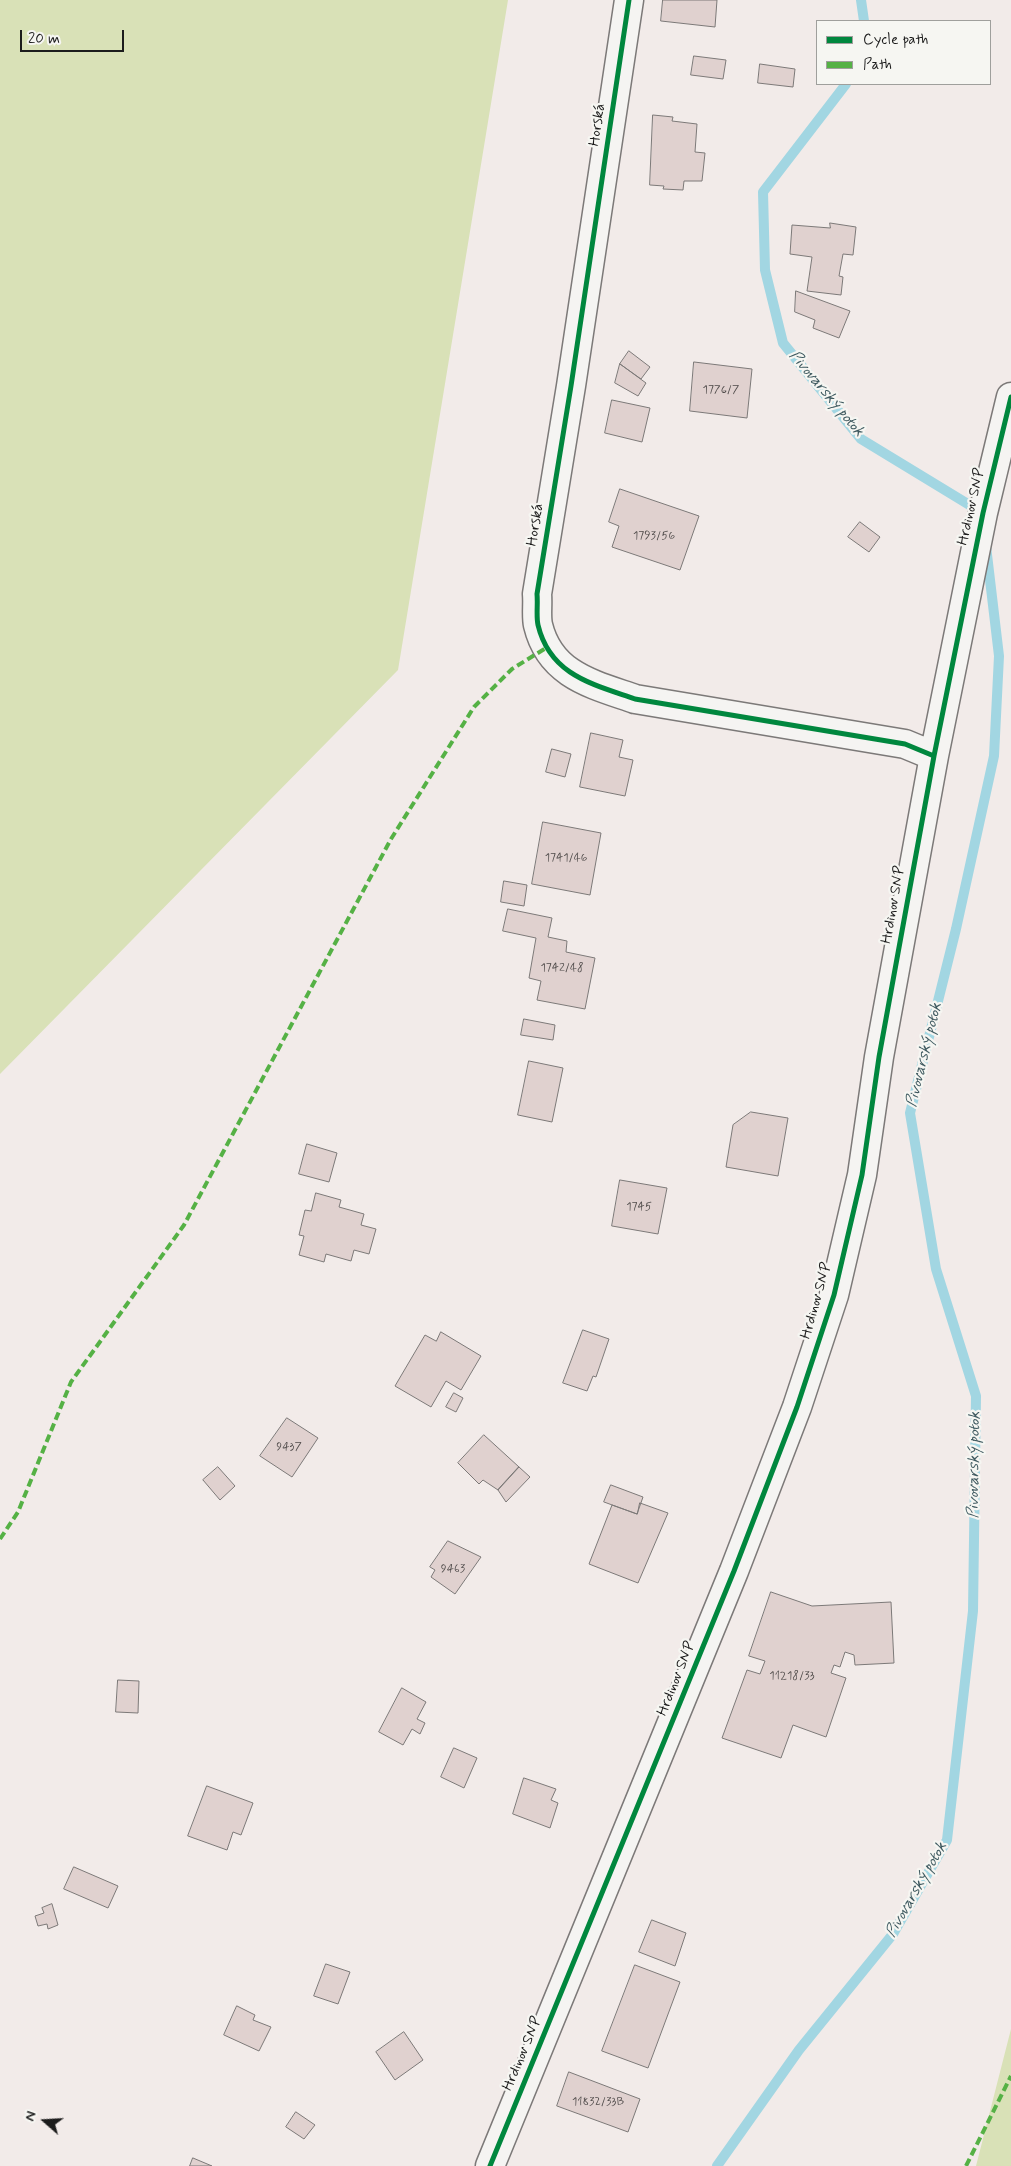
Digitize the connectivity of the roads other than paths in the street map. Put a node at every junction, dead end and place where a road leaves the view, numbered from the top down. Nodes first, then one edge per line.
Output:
1 (629, 0) edge
2 (1011, 397) edge
3 (934, 756) junction
4 (490, 2166) edge

1 - 3 street, Horská
2 - 3 street, Hrdinov SNP
3 - 4 street, Hrdinov SNP

